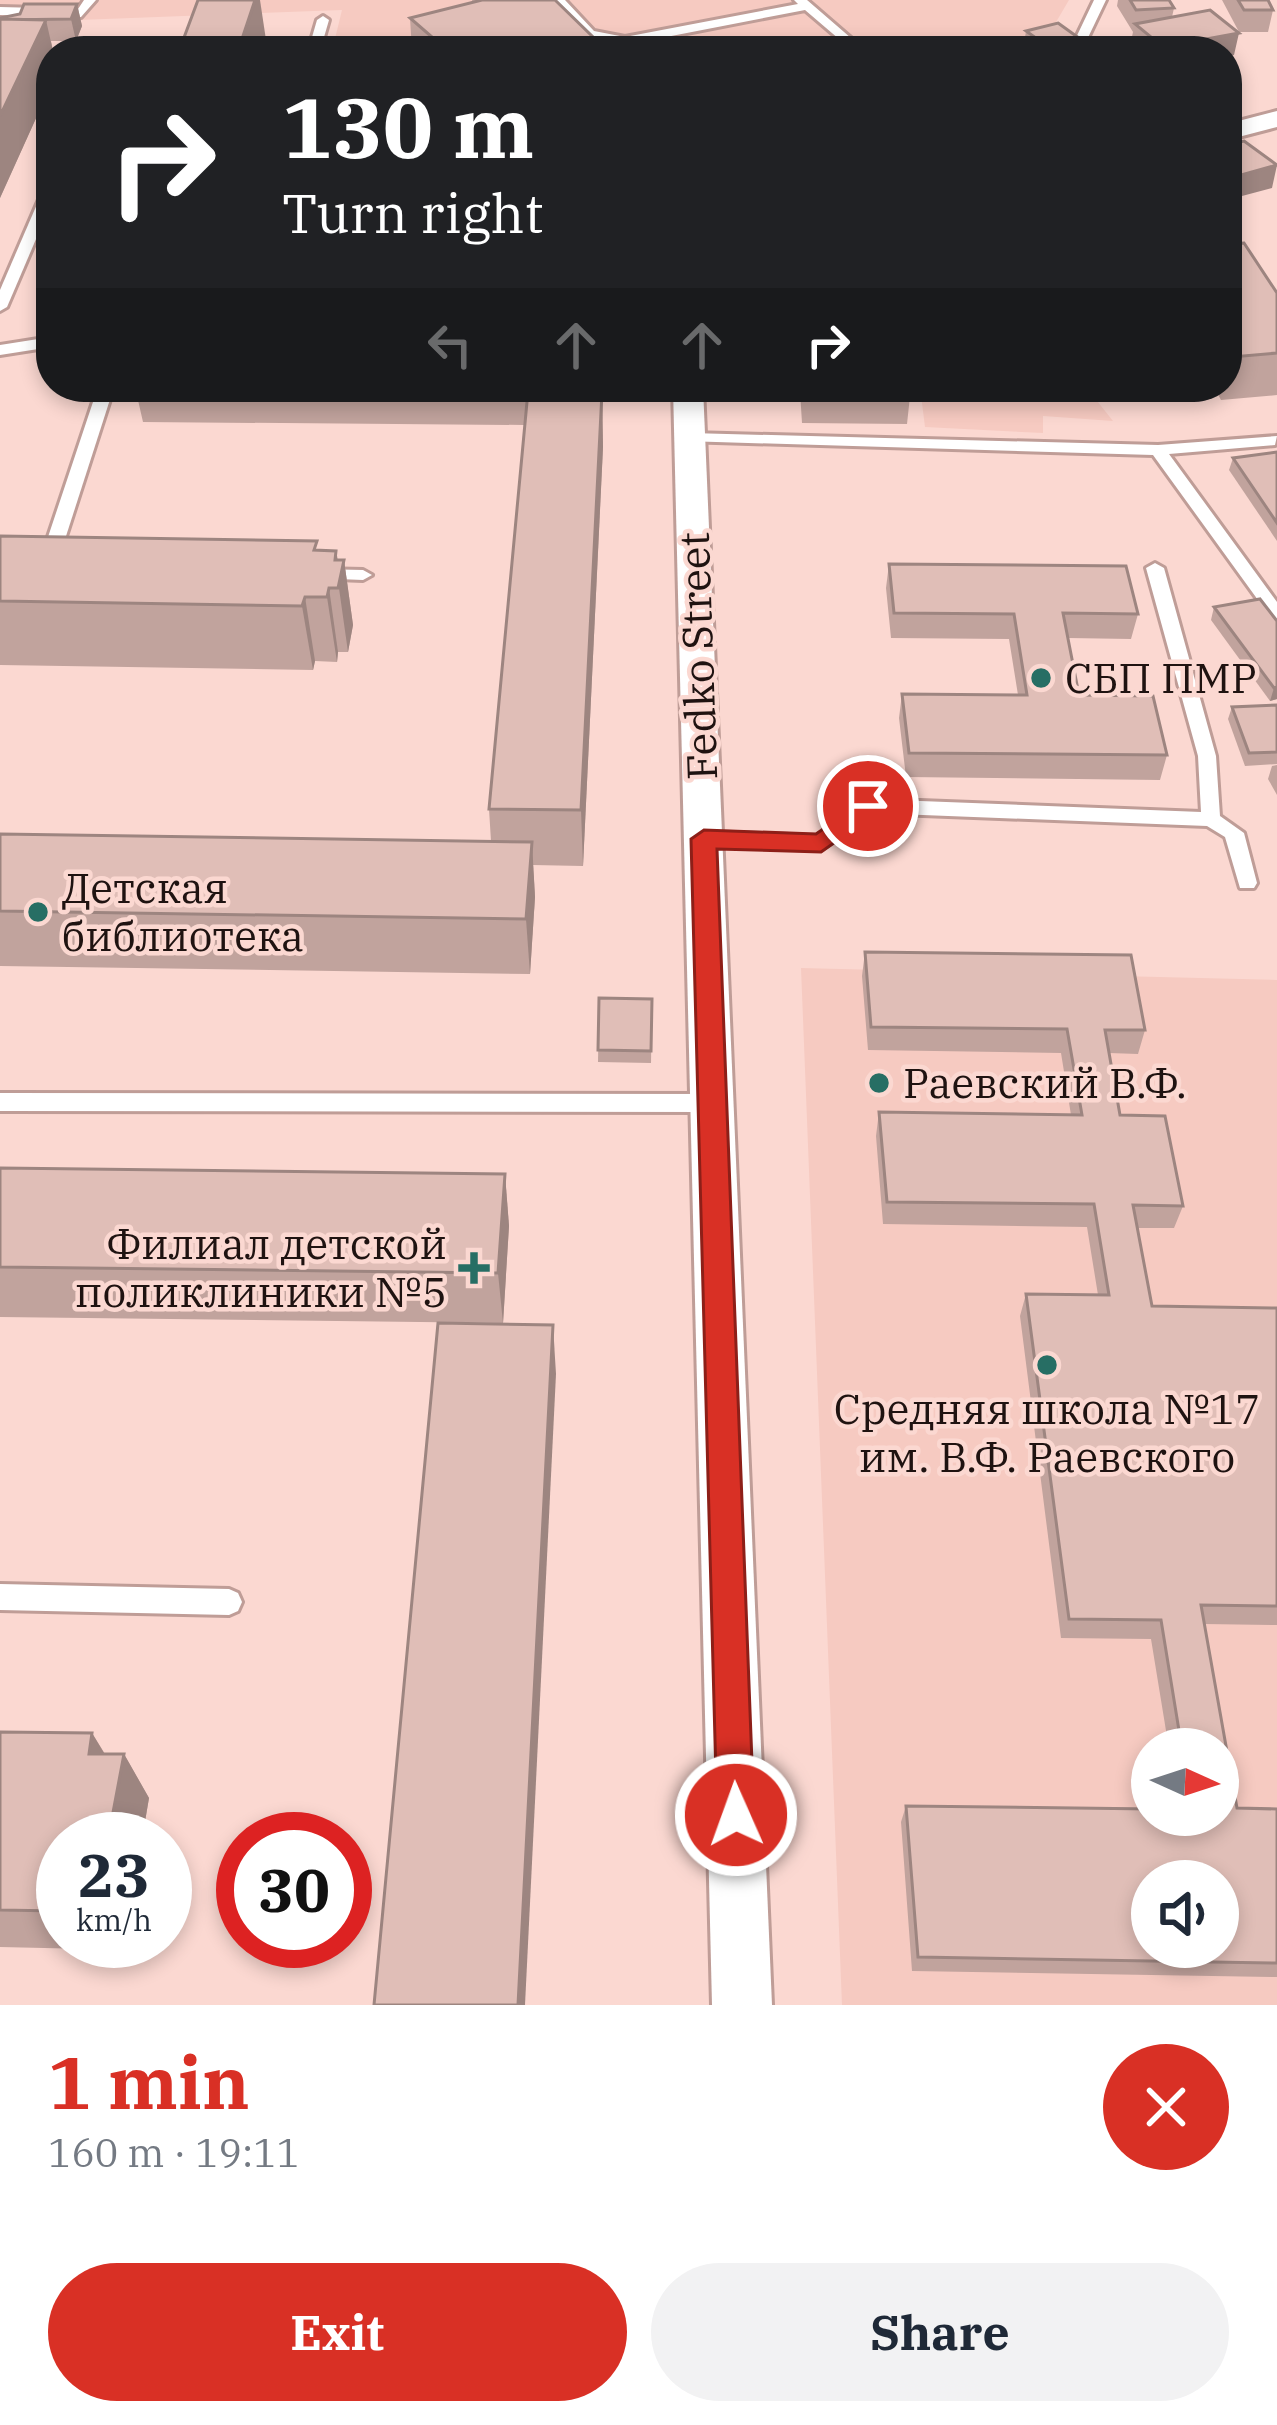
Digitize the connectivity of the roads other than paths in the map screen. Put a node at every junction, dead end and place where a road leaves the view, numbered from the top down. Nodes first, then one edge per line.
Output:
1 (90, 0) edge
2 (558, 0) edge
3 (1100, 0) edge
4 (804, 3) edge
5 (0, 11) edge
6 (322, 20) dead end
7 (318, 36) edge
8 (600, 36) edge
9 (649, 36) edge
10 (842, 36) edge
11 (1083, 36) edge
12 (1277, 119) edge
13 (1242, 128) edge
14 (36, 223) edge
15 (0, 307) edge
16 (36, 344) edge
17 (0, 350) edge
18 (101, 402) edge
19 (689, 402) edge
20 (690, 438) junction
21 (1274, 440) edge
22 (1158, 450) junction
23 (1155, 568) dead end
24 (22, 573) edge
25 (45, 573) junction
26 (68, 573) edge
27 (295, 574) edge
28 (363, 574) dead end
29 (1277, 614) edge
30 (1211, 819) junction
31 (704, 839) junction
32 (1247, 883) dead end
33 (0, 1102) edge
34 (713, 1102) junction
35 (0, 1597) edge
36 (229, 1602) dead end
37 (742, 2005) edge

1 - 5 lane
2 - 8 lane
3 - 11 lane
4 - 9 lane
4 - 10 lane
6 - 7 lane
12 - 13 street
14 - 15 lane
16 - 17 lane
18 - 25 lane
19 - 20 street, Fedko Street
20 - 22 lane
20 - 31 street, Fedko Street
21 - 22 lane
22 - 29 lane
23 - 30 lane
24 - 25 lane
25 - 26 lane
27 - 28 lane
30 - 31 lane
30 - 32 lane
31 - 34 street, Fedko Street
33 - 34 lane
34 - 37 street, Fedko Street
35 - 36 lane

